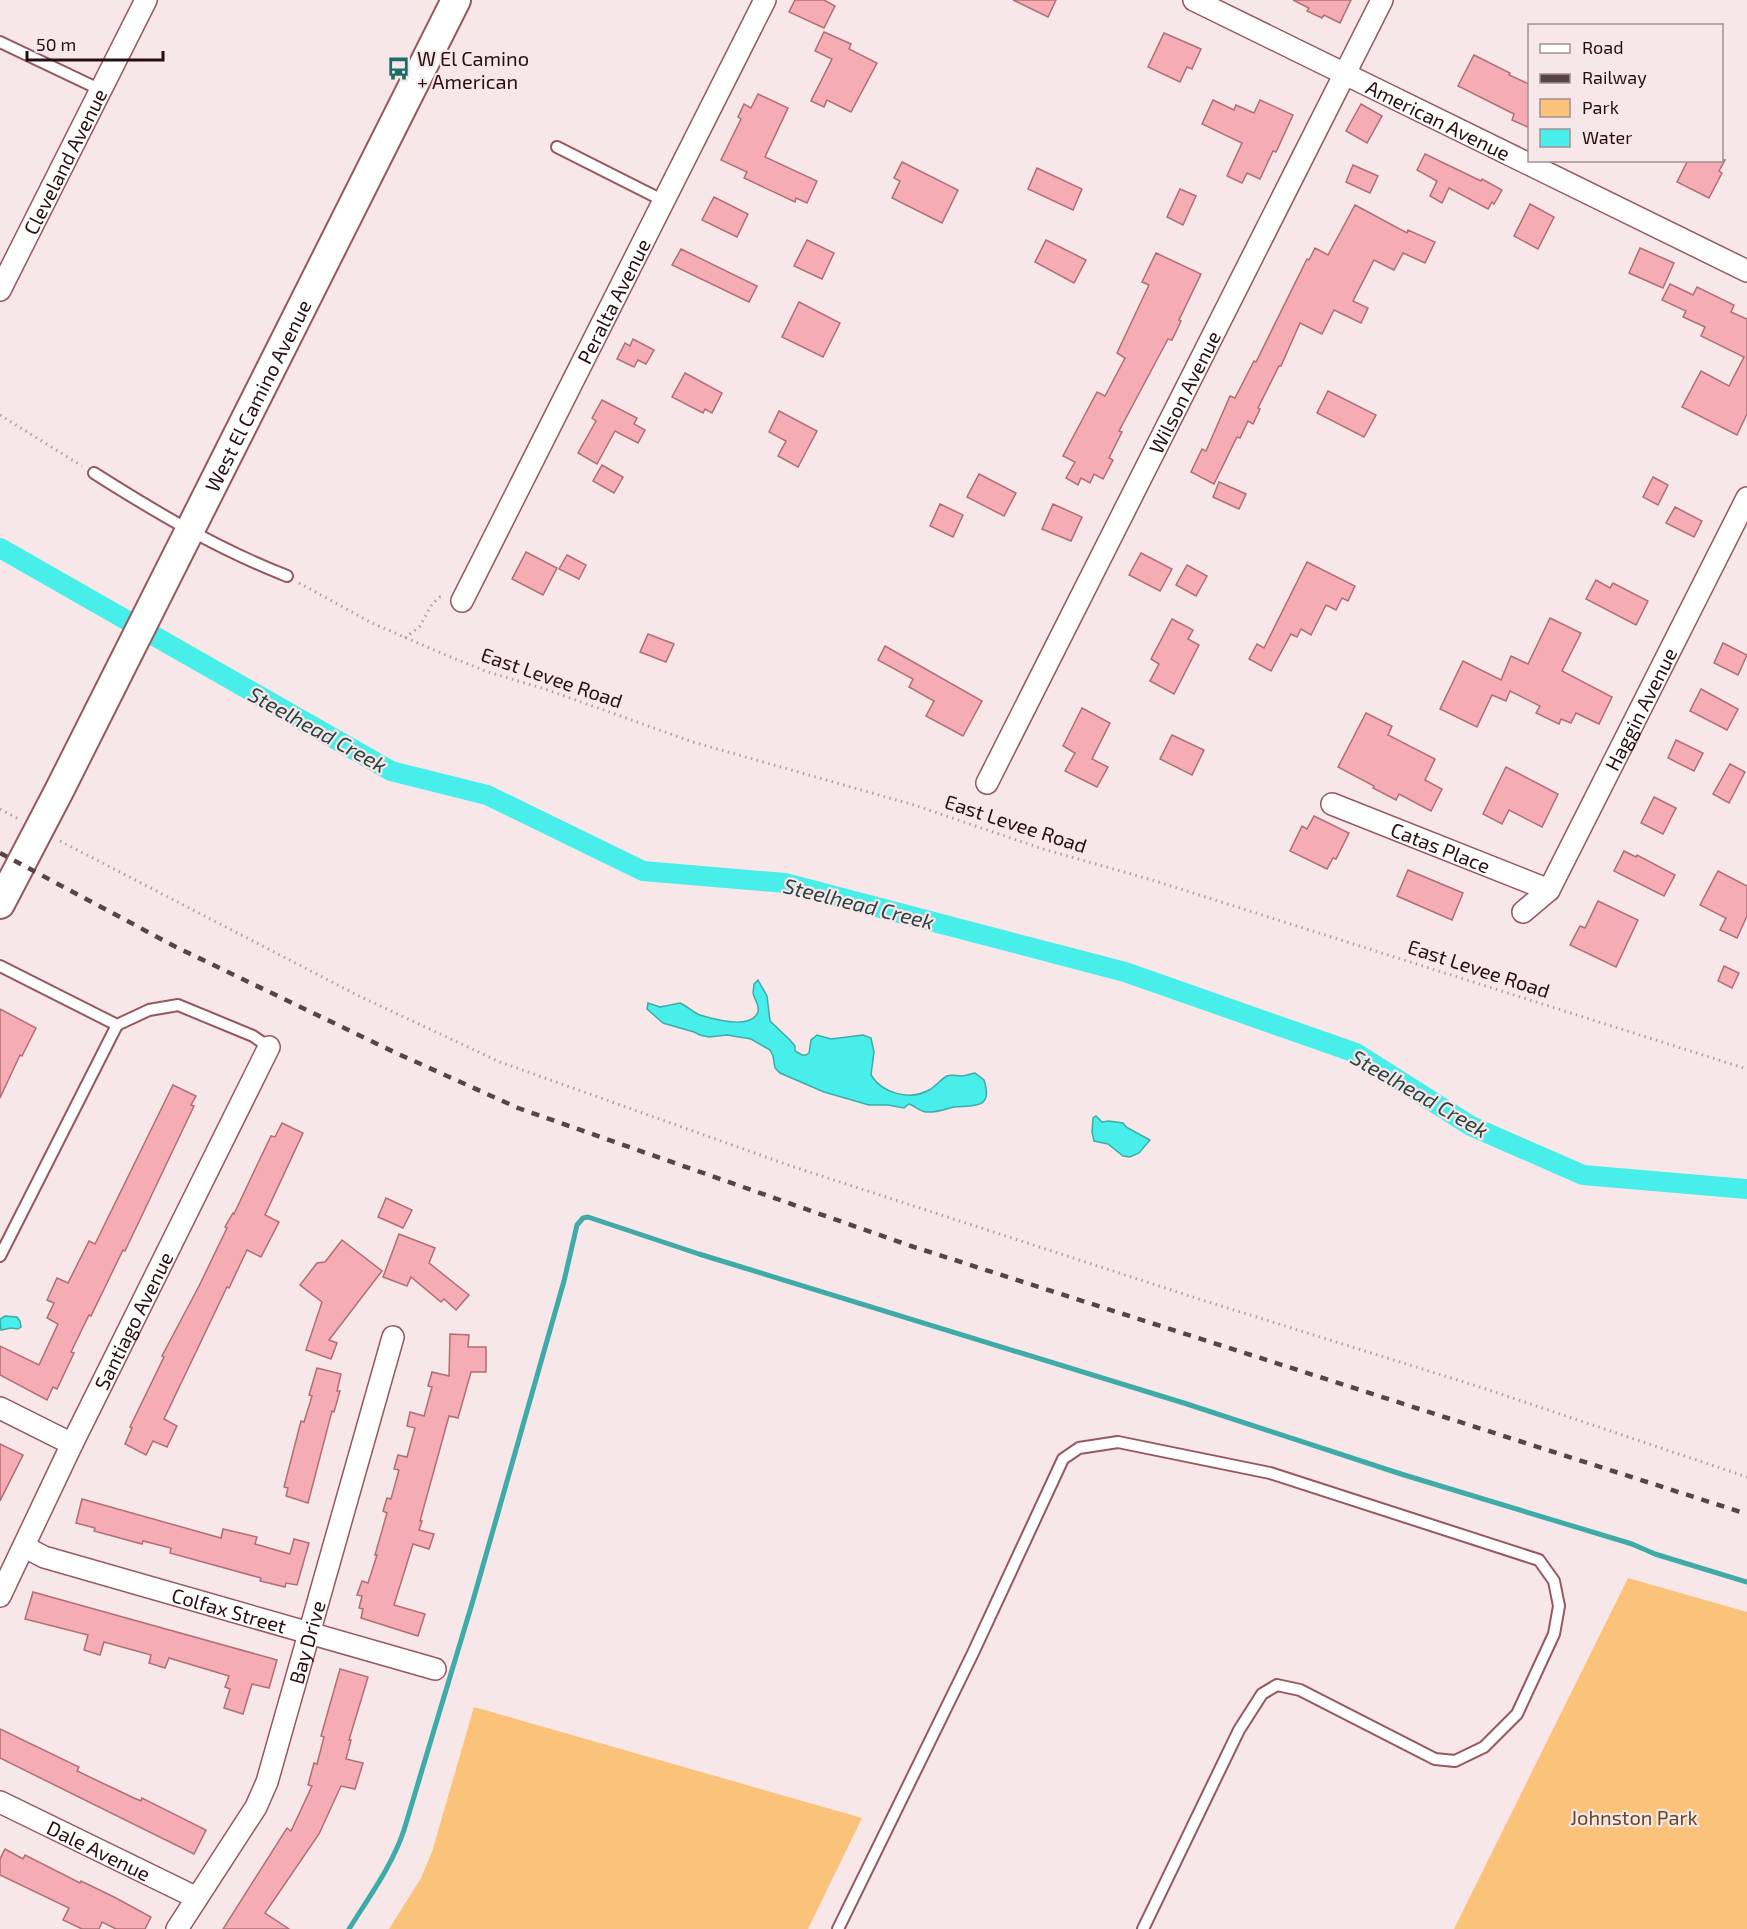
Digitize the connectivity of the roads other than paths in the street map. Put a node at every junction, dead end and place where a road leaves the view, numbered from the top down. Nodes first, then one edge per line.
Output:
1 (146, 0) edge
2 (456, 0) edge
3 (765, 0) edge
4 (1194, 0) edge
5 (1382, 0) edge
6 (0, 42) edge
7 (1344, 74) junction
8 (101, 90) junction
9 (557, 147) dead end
10 (664, 201) junction
11 (1747, 271) edge
12 (0, 290) edge
13 (94, 473) road end
14 (1747, 498) edge
15 (189, 531) junction
16 (287, 576) road end
17 (462, 601) road end
18 (987, 783) dead end
19 (1332, 804) dead end
20 (1549, 890) junction
21 (0, 904) edge
22 (1523, 912) dead end
23 (0, 966) edge
24 (117, 1025) junction
25 (269, 1047) joint
26 (0, 1256) edge
27 (393, 1337) dead end
28 (0, 1408) edge
29 (72, 1444) junction
30 (25, 1547) junction
31 (0, 1596) edge
32 (311, 1633) junction
33 (435, 1669) dead end
34 (0, 1802) edge
35 (197, 1898) junction
36 (177, 1929) edge
37 (838, 1929) edge
38 (1143, 1929) edge

1 - 8 street, Cleveland Avenue
2 - 15 main road, West El Camino Avenue
3 - 10 street, Peralta Avenue
4 - 7 street, American Avenue
5 - 7 street, Wilson Avenue
6 - 8 lane
7 - 11 street, American Avenue
7 - 18 street, Wilson Avenue
8 - 12 street, Cleveland Avenue
9 - 10 lane
10 - 17 street, Peralta Avenue
13 - 15 lane
14 - 20 street, Haggin Avenue
15 - 16 lane
15 - 21 main road, West El Camino Avenue
19 - 20 street, Catas Place
20 - 22 street, Haggin Avenue
23 - 24 lane
24 - 25 lane
24 - 26 lane
25 - 29 street, Santiago Avenue
27 - 32 street, Bay Drive
28 - 29 street
29 - 30 street, Santiago Avenue
30 - 31 street, Santiago Avenue
30 - 32 street, Colfax Street
32 - 33 street, Colfax Street
32 - 35 street, Bay Drive
34 - 35 street, Dale Avenue
35 - 36 street, Bay Drive
37 - 38 lane

